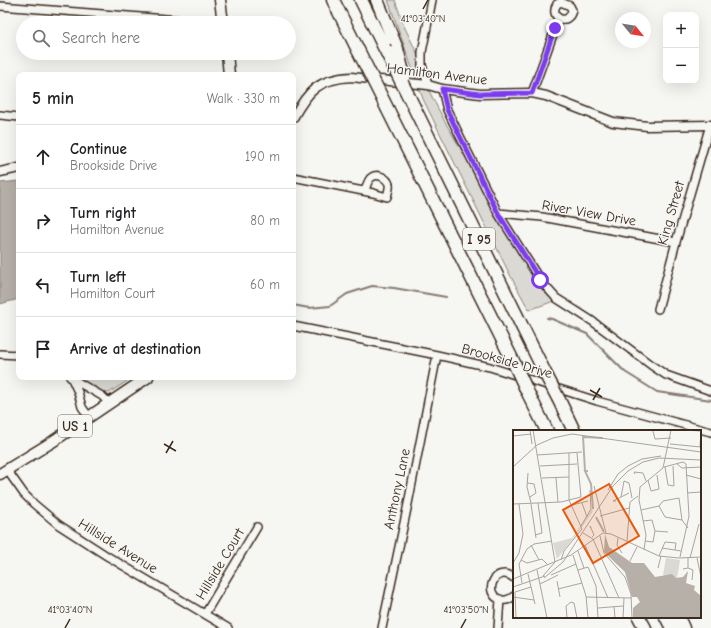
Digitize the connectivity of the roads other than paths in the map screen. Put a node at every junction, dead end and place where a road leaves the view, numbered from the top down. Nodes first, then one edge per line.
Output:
1 (220, 0) edge
2 (334, 0) edge
3 (361, 0) edge
4 (377, 0) edge
5 (432, 0) edge
6 (0, 6) edge
7 (128, 16) edge
8 (222, 16) edge
9 (559, 18) dead end
10 (228, 60) edge
11 (230, 72) edge
12 (428, 85) junction
13 (442, 89) junction
14 (407, 93) junction
15 (532, 93) junction
16 (296, 113) edge
17 (0, 115) edge
18 (16, 117) edge
19 (710, 125) edge
20 (16, 169) edge
21 (0, 172) edge
22 (296, 178) edge
23 (364, 191) dead end
24 (498, 213) junction
25 (676, 242) junction
26 (658, 309) dead end
27 (296, 327) edge
28 (0, 354) edge
29 (16, 355) edge
30 (437, 355) junction
31 (72, 380) edge
32 (74, 380) edge
33 (144, 380) edge
34 (711, 391) edge
35 (109, 403) junction
36 (88, 417) junction
37 (546, 430) edge
38 (574, 430) edge
39 (711, 432) edge
40 (4, 472) edge
41 (257, 527) dead end
42 (513, 577) edge
43 (513, 597) edge
44 (500, 599) junction
45 (205, 614) junction
46 (640, 618) edge
47 (667, 618) edge
48 (678, 618) edge
49 (228, 628) edge
50 (382, 628) edge
51 (498, 628) edge
52 (645, 628) edge
53 (672, 628) edge
54 (683, 628) edge

1 - 8 main road
2 - 37 highway, I 95, bridge
3 - 14 highway, I 95, bridge
4 - 14 highway, bridge
5 - 12 street
6 - 7 street
9 - 15 street
10 - 11 main road
12 - 13 street, Hamilton Avenue
12 - 16 street, Hamilton Avenue
13 - 15 street, Hamilton Avenue
13 - 24 street
14 - 38 highway, I 95, bridge
15 - 19 street, Hamilton Avenue
17 - 18 street
19 - 25 street, King Street
20 - 21 street
22 - 23 street
24 - 25 street, River View Drive
24 - 34 street
25 - 26 street, King Street
27 - 30 street, Brookside Drive
28 - 29 street
30 - 39 street, Brookside Drive
30 - 50 street, Anthony Lane
31 - 36 street
32 - 35 street
33 - 35 main road, US 1
35 - 36 main road, US 1
36 - 40 main road, US 1
40 - 45 street, Hillside Avenue
41 - 45 street, Hillside Court
42 - 44 street
43 - 44 street
44 - 51 street
45 - 49 street, Hillside Avenue
46 - 52 highway
47 - 53 highway
48 - 54 highway

